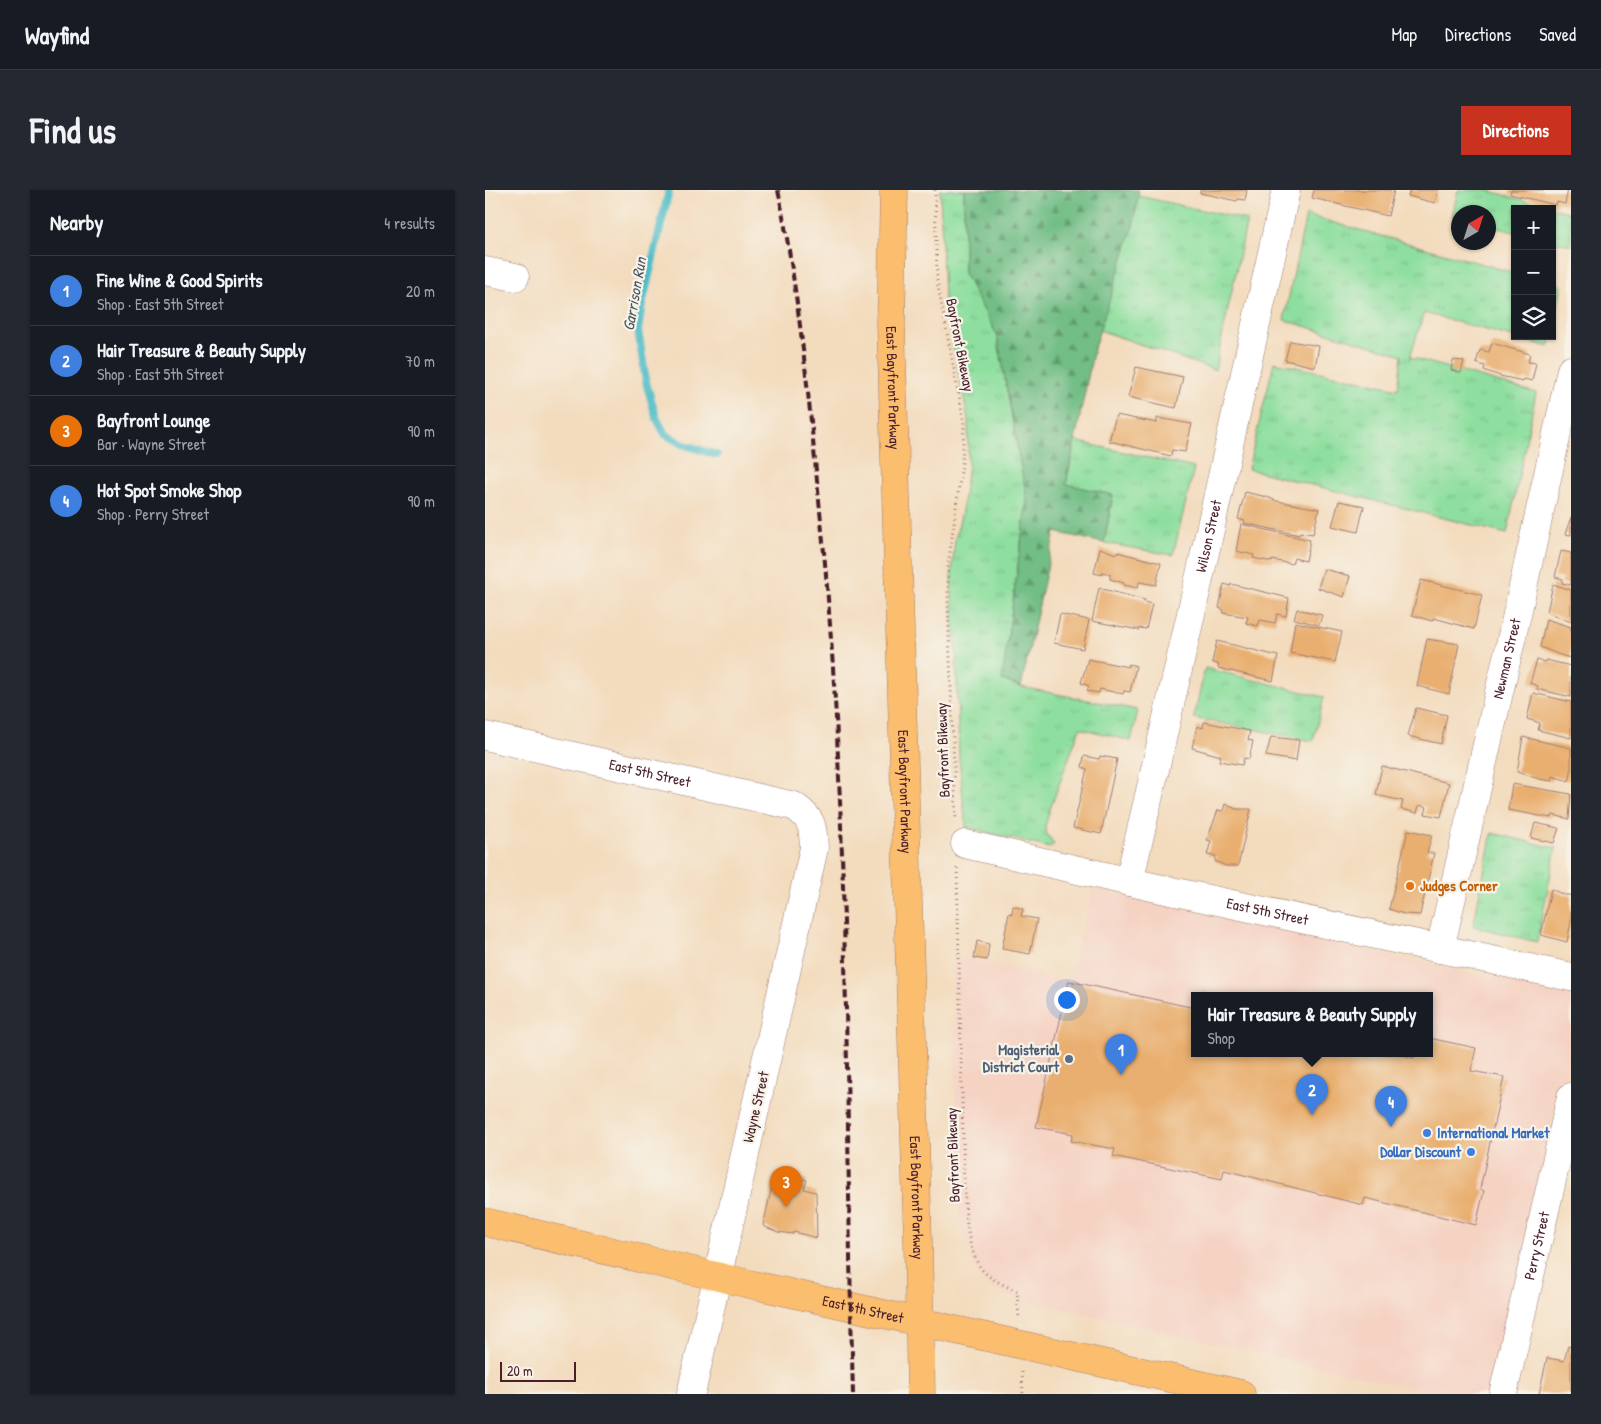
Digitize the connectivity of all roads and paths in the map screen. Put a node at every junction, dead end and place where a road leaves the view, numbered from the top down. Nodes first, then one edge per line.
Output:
1 (894, 190) edge
2 (935, 190) edge
3 (1285, 190) edge
4 (485, 271) edge
5 (515, 277) dead end
6 (1571, 370) edge
7 (485, 736) edge
8 (809, 819) joint
9 (960, 844) junction
10 (1129, 882) junction
11 (1441, 949) junction
12 (1571, 977) edge
13 (1571, 1098) edge
14 (485, 1222) edge
15 (717, 1277) junction
16 (1017, 1291) dead end
17 (919, 1322) junction
18 (691, 1394) edge
19 (921, 1394) edge
20 (1241, 1394) edge
21 (1503, 1394) edge

1 - 17 main road, East Bayfront Parkway
2 - 9 path, Bayfront Bikeway
3 - 10 street, Wilson Street
4 - 5 street
6 - 11 street, Newman Street
7 - 8 street, East 5th Street
8 - 15 street, Wayne Street
9 - 10 street, East 5th Street
9 - 16 path, Bayfront Bikeway
10 - 11 street, East 5th Street
11 - 12 street, East 5th Street
13 - 21 street, Perry Street
14 - 15 main road, East 6th Street
15 - 17 main road, East 6th Street
15 - 18 street, Wayne Street
17 - 19 main road, East Bayfront Parkway
17 - 20 main road, East 6th Street

